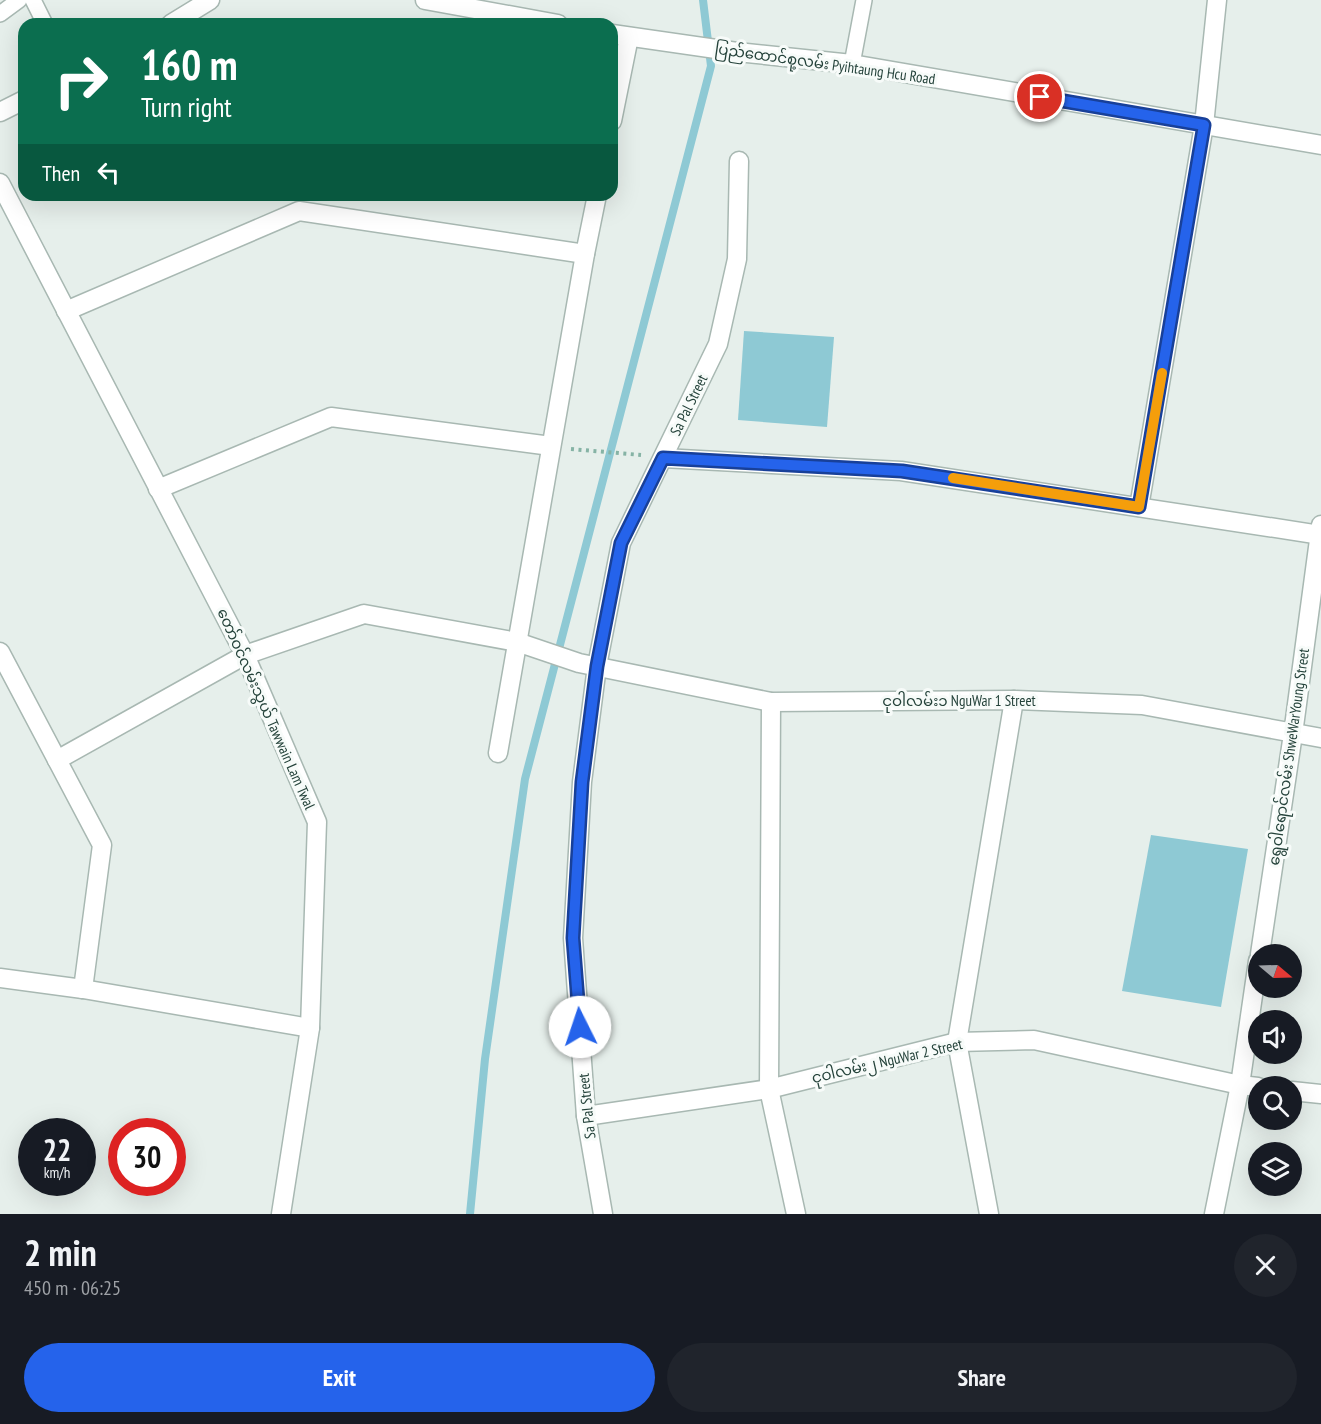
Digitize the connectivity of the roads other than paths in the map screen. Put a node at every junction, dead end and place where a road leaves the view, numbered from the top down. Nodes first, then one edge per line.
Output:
1 (19, 0) edge
2 (33, 0) edge
3 (210, 0) edge
4 (425, 0) edge
5 (1217, 0) edge
6 (860, 4) edge
7 (0, 14) edge
8 (42, 18) edge
9 (181, 18) edge
10 (525, 18) edge
11 (621, 35) edge
12 (618, 64) edge
13 (852, 64) junction
14 (18, 103) edge
15 (0, 112) edge
16 (1204, 125) junction
17 (1321, 145) edge
18 (739, 161) dead end
19 (0, 183) edge
20 (596, 201) edge
21 (585, 254) junction
22 (66, 311) junction
23 (551, 446) junction
24 (663, 458) junction
25 (158, 489) junction
26 (1139, 507) junction
27 (1320, 531) edge
28 (517, 642) junction
29 (0, 652) edge
30 (244, 655) junction
31 (588, 665) junction
32 (1014, 700) junction
33 (771, 702) junction
34 (1293, 734) junction
35 (1321, 738) edge
36 (498, 753) dead end
37 (57, 760) junction
38 (1262, 944) edge
39 (0, 978) edge
40 (83, 989) junction
41 (1253, 998) edge
42 (310, 1028) junction
43 (957, 1042) junction
44 (1240, 1084) junction
45 (1248, 1085) edge
46 (769, 1089) junction
47 (1302, 1092) edge
48 (1321, 1095) edge
49 (586, 1116) junction
50 (281, 1214) edge
51 (603, 1214) edge
52 (796, 1214) edge
53 (989, 1214) edge
54 (1214, 1214) edge

1 - 7 lane
2 - 8 lane
3 - 9 street
4 - 10 street
5 - 16 street
6 - 13 lane
11 - 12 street
11 - 13 street, ပြည်ထောင်စု့လမ်း Pyihtaung Hcu Road
13 - 16 street, ပြည်ထောင်စု့လမ်း Pyihtaung Hcu Road
14 - 15 street
16 - 17 street, ပြည်ထောင်စု့လမ်း Pyihtaung Hcu Road
16 - 26 street
18 - 24 street, Sa Pal Street
19 - 22 street, တော်ဝင်လမ်းသွယ် Tawwain Lam Twal
20 - 21 street
21 - 22 street
21 - 23 street
22 - 25 street, တော်ဝင်လမ်းသွယ် Tawwain Lam Twal
23 - 25 street
23 - 28 street
24 - 26 street
24 - 31 street, Sa Pal Street
25 - 30 street, တော်ဝင်လမ်းသွယ် Tawwain Lam Twal
26 - 27 street
27 - 34 street, ရွေဝါရောင်လမ်း ShweWarYoung Street
28 - 30 street, ငုဝါလမ်း၁ NguWar 1 Street
28 - 31 street, ငုဝါလမ်း၁ NguWar 1 Street
28 - 36 street
29 - 37 street
30 - 37 street, ငုဝါလမ်း၁ NguWar 1 Street
30 - 42 street, တော်ဝင်လမ်းသွယ် Tawwain Lam Twal
31 - 33 street, ငုဝါလမ်း၁ NguWar 1 Street
31 - 49 street, Sa Pal Street
32 - 33 street, ငုဝါလမ်း၁ NguWar 1 Street
32 - 34 street, ငုဝါလမ်း၁ NguWar 1 Street
32 - 43 street
33 - 46 street
34 - 35 street, ငုဝါလမ်း၁ NguWar 1 Street
34 - 38 street, ရွေဝါရောင်လမ်း ShweWarYoung Street
37 - 40 street
39 - 40 street
40 - 42 street
41 - 44 street
42 - 50 street, တော်ဝင်လမ်းသွယ် Tawwain Lam Twal
43 - 44 street, ငုဝါလမ်း၂ NguWar 2 Street
43 - 46 street, ငုဝါလမ်း၂ NguWar 2 Street
43 - 53 street
44 - 45 street, ငုဝါလမ်း၂ NguWar 2 Street
44 - 54 street
46 - 49 street, ငုဝါလမ်း၂ NguWar 2 Street
46 - 52 street
47 - 48 street
49 - 51 street, Sa Pal Street

